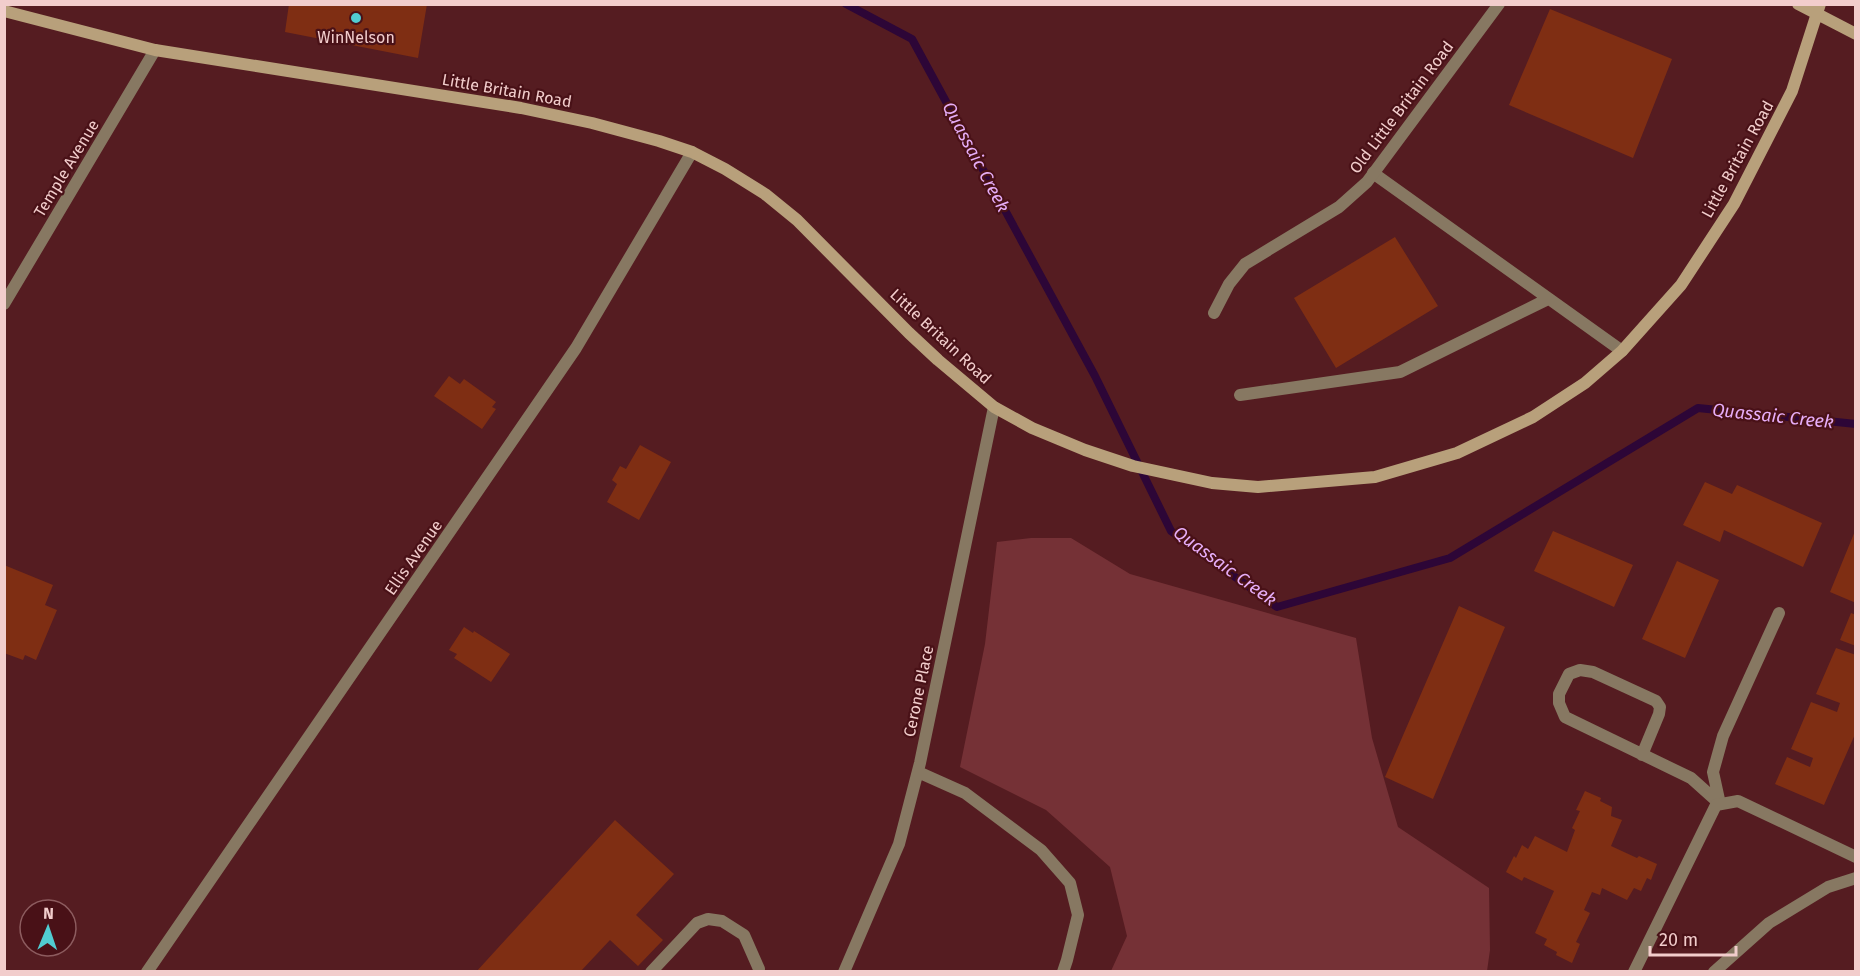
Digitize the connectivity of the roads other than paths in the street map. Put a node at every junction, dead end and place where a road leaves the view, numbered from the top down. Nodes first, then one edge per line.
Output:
1 (1499, 4) edge
2 (1798, 4) edge
3 (1819, 10) edge
4 (4, 11) edge
5 (1856, 34) edge
6 (155, 50) junction
7 (692, 152) junction
8 (1373, 173) junction
9 (1548, 299) junction
10 (4, 304) edge
11 (1214, 313) dead end
12 (1622, 351) junction
13 (1240, 395) dead end
14 (994, 407) junction
15 (1779, 613) dead end
16 (1642, 755) junction
17 (918, 772) junction
18 (1720, 804) junction
19 (1856, 857) edge
20 (1856, 878) edge
21 (760, 971) edge
22 (147, 972) edge
23 (651, 972) edge
24 (844, 972) edge
25 (1063, 972) edge
26 (1634, 972) edge
27 (1714, 972) edge

1 - 8 street, Old Little Britain Road
2 - 3 street
3 - 5 street
3 - 12 street, Little Britain Road
4 - 6 street, Little Britain Road
6 - 7 street, Little Britain Road
6 - 10 street, Temple Avenue
7 - 14 street, Little Britain Road
7 - 22 street, Ellis Avenue
8 - 9 street
8 - 11 street, Old Little Britain Road
9 - 12 street
9 - 13 street
12 - 14 street, Little Britain Road
14 - 17 street, Cerone Place
15 - 18 street
16 - 16 street
16 - 18 street
17 - 24 street, Cerone Place
17 - 25 street
18 - 19 street
18 - 26 street
20 - 27 street
21 - 23 street

